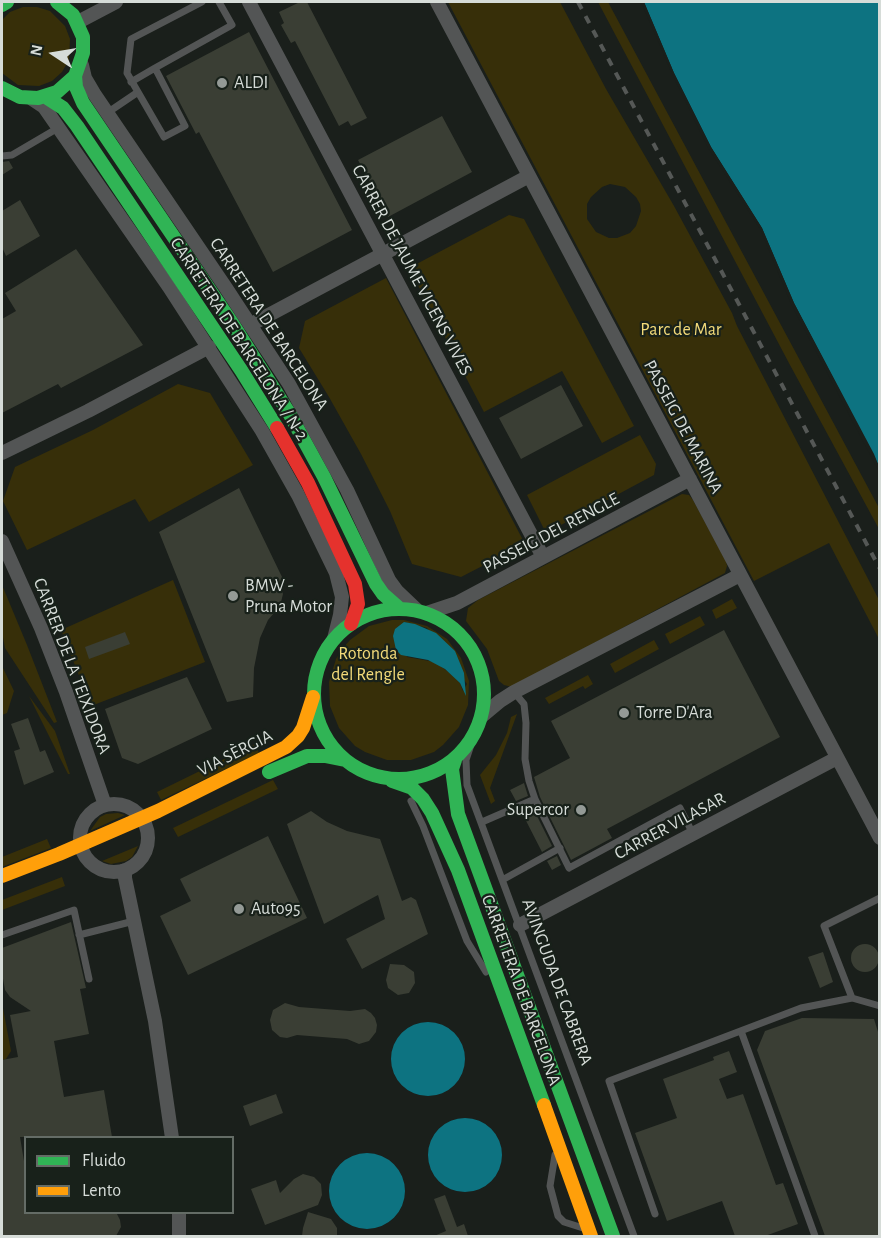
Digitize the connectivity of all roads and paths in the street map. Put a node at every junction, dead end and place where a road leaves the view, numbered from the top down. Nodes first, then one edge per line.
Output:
1 (7, 2) edge
2 (57, 2) edge
3 (116, 2) edge
4 (202, 2) edge
5 (219, 2) edge
6 (249, 2) edge
7 (437, 2) edge
8 (2, 5) edge
9 (78, 22) junction
10 (82, 61) junction
11 (155, 68) junction
12 (75, 76) junction
13 (131, 82) junction
14 (2, 88) edge
15 (138, 92) junction
16 (46, 97) junction
17 (30, 98) junction
18 (107, 113) junction
19 (58, 128) junction
20 (2, 156) edge
21 (529, 176) junction
22 (383, 253) junction
23 (250, 325) junction
24 (209, 347) junction
25 (2, 453) edge
26 (690, 479) junction
27 (2, 541) edge
28 (543, 557) junction
29 (740, 575) junction
30 (400, 609) junction
31 (422, 612) junction
32 (351, 624) junction
33 (334, 639) junction
34 (314, 690) junction
35 (514, 692) junction
36 (482, 716) junction
37 (474, 736) junction
38 (837, 758) junction
39 (345, 760) junction
40 (455, 760) junction
41 (257, 779) dead end
42 (387, 779) junction
43 (535, 799) junction
44 (105, 805) junction
45 (141, 818) junction
46 (482, 822) junction
47 (693, 834) junction
48 (879, 838) edge
49 (80, 844) junction
50 (560, 848) junction
51 (91, 856) junction
52 (70, 865) dead end
53 (125, 870) junction
54 (2, 876) edge
55 (504, 879) junction
56 (879, 898) edge
57 (134, 921) junction
58 (519, 925) junction
59 (2, 934) edge
60 (80, 934) junction
61 (89, 979) dead end
62 (852, 998) junction
63 (879, 1006) edge
64 (741, 1031) junction
65 (172, 1136) edge
66 (558, 1144) junction
67 (178, 1214) edge
68 (655, 1214) dead end
69 (590, 1233) edge
70 (179, 1236) edge
71 (613, 1236) edge
72 (634, 1236) edge
73 (815, 1236) edge

1 - 8 main road
2 - 9 main road
3 - 9 street
4 - 13 lane
5 - 11 lane
6 - 22 street, CARRER DE JAUME VICENS VIVES
7 - 21 street, PASSEIG DE MARINA
9 - 10 main road
10 - 12 main road
10 - 18 street, CARRETERA DE BARCELONA
11 - 13 lane
11 - 15 lane
12 - 16 main road
12 - 30 main road, CARRETERA DE BARCELONA / N-2
13 - 15 lane
14 - 17 main road
15 - 18 lane
16 - 17 main road
16 - 32 main road, CARRETERA DE BARCELONA / N-2
17 - 19 street
18 - 23 street, CARRETERA DE BARCELONA
19 - 20 lane
19 - 24 street
21 - 22 street
21 - 26 street, PASSEIG DE MARINA
22 - 23 street
22 - 28 street, CARRER DE JAUME VICENS VIVES
23 - 31 street, CARRETERA DE BARCELONA
24 - 25 street
24 - 33 street
26 - 28 street, PASSEIG DEL RENGLE
26 - 29 street, PASSEIG DE MARINA
27 - 44 street, CARRER DE LA TEIXIDORA
28 - 31 street, PASSEIG DEL RENGLE
29 - 35 street
29 - 38 street, PASSEIG DE MARINA
30 - 31 main road
30 - 32 main road
31 - 36 main road
32 - 33 main road
33 - 34 main road
34 - 39 main road
34 - 45 main road, VIA SÈRGIA
35 - 36 street
35 - 43 lane
36 - 37 main road
37 - 40 main road
37 - 46 lane, AVINGUDA DE CABRERA
38 - 47 street, CARRER VILASAR
38 - 48 street, PASSEIG DE MARINA
39 - 41 main road, VIA SÈRGIA
39 - 42 main road
40 - 42 main road
40 - 71 main road, CARRETERA DE BARCELONA
42 - 66 main road, CARRETERA DE BARCELONA
43 - 46 lane
43 - 50 lane
44 - 45 street
44 - 49 street
45 - 49 main road, VIA SÈRGIA
45 - 53 street
46 - 55 lane, AVINGUDA DE CABRERA
47 - 50 lane
47 - 58 street, CARRER VILASAR
49 - 51 street
49 - 54 main road, VIA SÈRGIA
50 - 55 lane
51 - 52 main road
51 - 53 street
53 - 57 street
55 - 58 lane, AVINGUDA DE CABRERA
56 - 62 lane
57 - 60 lane
57 - 65 street
58 - 72 lane, AVINGUDA DE CABRERA
59 - 60 lane
60 - 61 lane
62 - 63 lane
62 - 64 lane
64 - 68 lane
64 - 73 lane
66 - 69 main road, CARRETERA DE BARCELONA
66 - 69 lane
67 - 70 street

